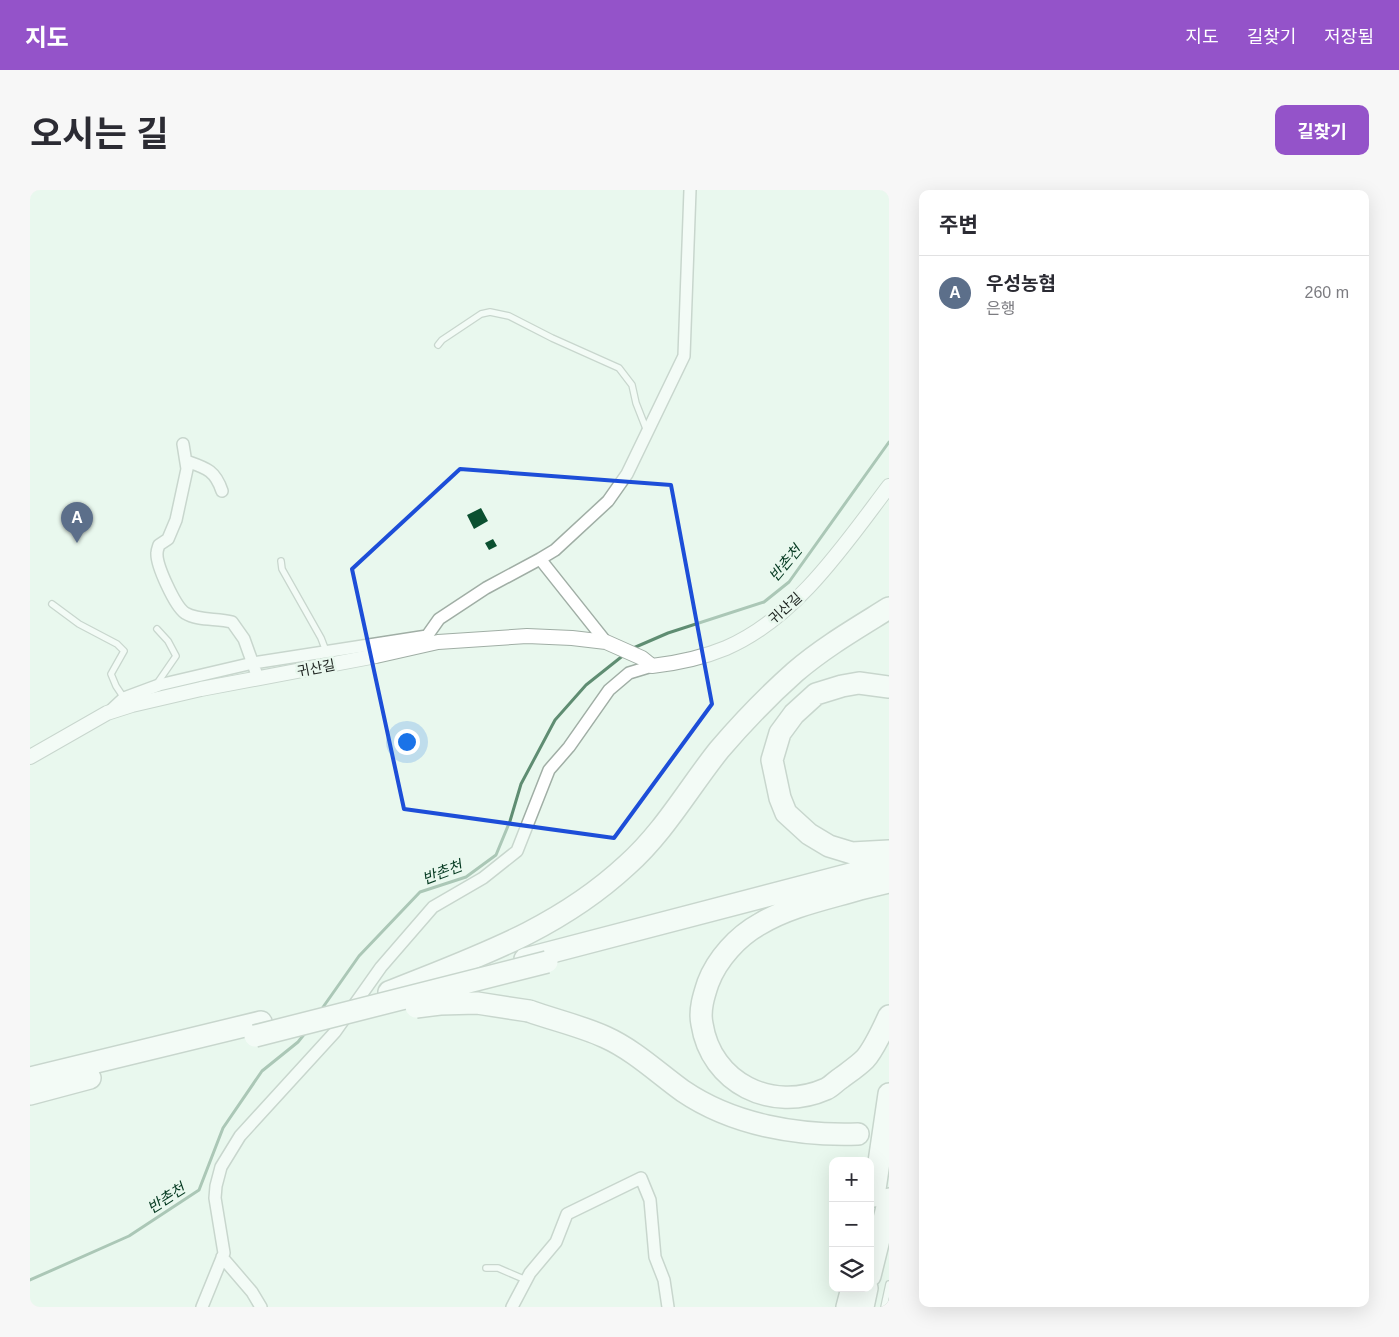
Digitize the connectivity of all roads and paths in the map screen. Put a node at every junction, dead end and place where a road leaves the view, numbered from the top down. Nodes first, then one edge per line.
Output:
1 (690, 190) edge
2 (438, 344) dead end
3 (647, 431) junction
4 (183, 444) dead end
5 (186, 461) junction
6 (889, 486) edge
7 (222, 491) dead end
8 (540, 560) junction
9 (281, 561) dead end
10 (52, 604) dead end
11 (889, 608) edge
12 (157, 629) dead end
13 (427, 640) junction
14 (611, 644) junction
15 (326, 651) junction
16 (647, 662) junction
17 (253, 663) junction
18 (258, 678) junction
19 (155, 686) junction
20 (889, 687) edge
21 (124, 698) junction
22 (108, 713) junction
23 (30, 757) edge
24 (889, 851) edge
25 (889, 864) edge
26 (889, 882) edge
27 (860, 889) junction
28 (552, 957) junction
29 (389, 992) junction
30 (889, 1016) edge
31 (295, 1026) junction
32 (258, 1029) junction
33 (30, 1078) edge
34 (30, 1094) edge
35 (889, 1094) edge
36 (889, 1128) edge
37 (858, 1134) dead end
38 (881, 1204) edge
39 (222, 1257) junction
40 (874, 1260) edge
41 (486, 1268) dead end
42 (526, 1280) junction
43 (889, 1284) edge
44 (851, 1292) edge
45 (866, 1292) edge
46 (202, 1307) edge
47 (261, 1307) edge
48 (512, 1307) edge
49 (668, 1307) edge
50 (847, 1307) edge
51 (863, 1307) edge
52 (884, 1307) edge

1 - 3 street
2 - 3 lane
3 - 8 street
4 - 5 street
5 - 7 street
5 - 17 street
6 - 16 street, 귀산길
8 - 13 street
8 - 14 street
9 - 15 lane
10 - 21 lane
11 - 29 highway
12 - 19 lane
13 - 14 street, 귀산길
13 - 15 street
13 - 18 street, 귀산길
14 - 16 street, 귀산길
15 - 17 street
16 - 39 street
17 - 18 street
17 - 19 street
18 - 22 street, 귀산길
19 - 21 street
20 - 24 highway
21 - 22 street
22 - 23 street, 귀산길
25 - 28 highway
26 - 27 highway
27 - 28 highway
27 - 30 highway
28 - 29 highway
28 - 31 highway, bridge
29 - 32 highway
31 - 32 highway, bridge
31 - 37 highway, bridge
32 - 33 highway
32 - 34 highway
35 - 38 highway
36 - 38 highway
38 - 40 highway
39 - 46 street
39 - 47 street
41 - 42 lane
42 - 48 street
42 - 49 street
43 - 52 lane
44 - 50 highway
45 - 51 highway

